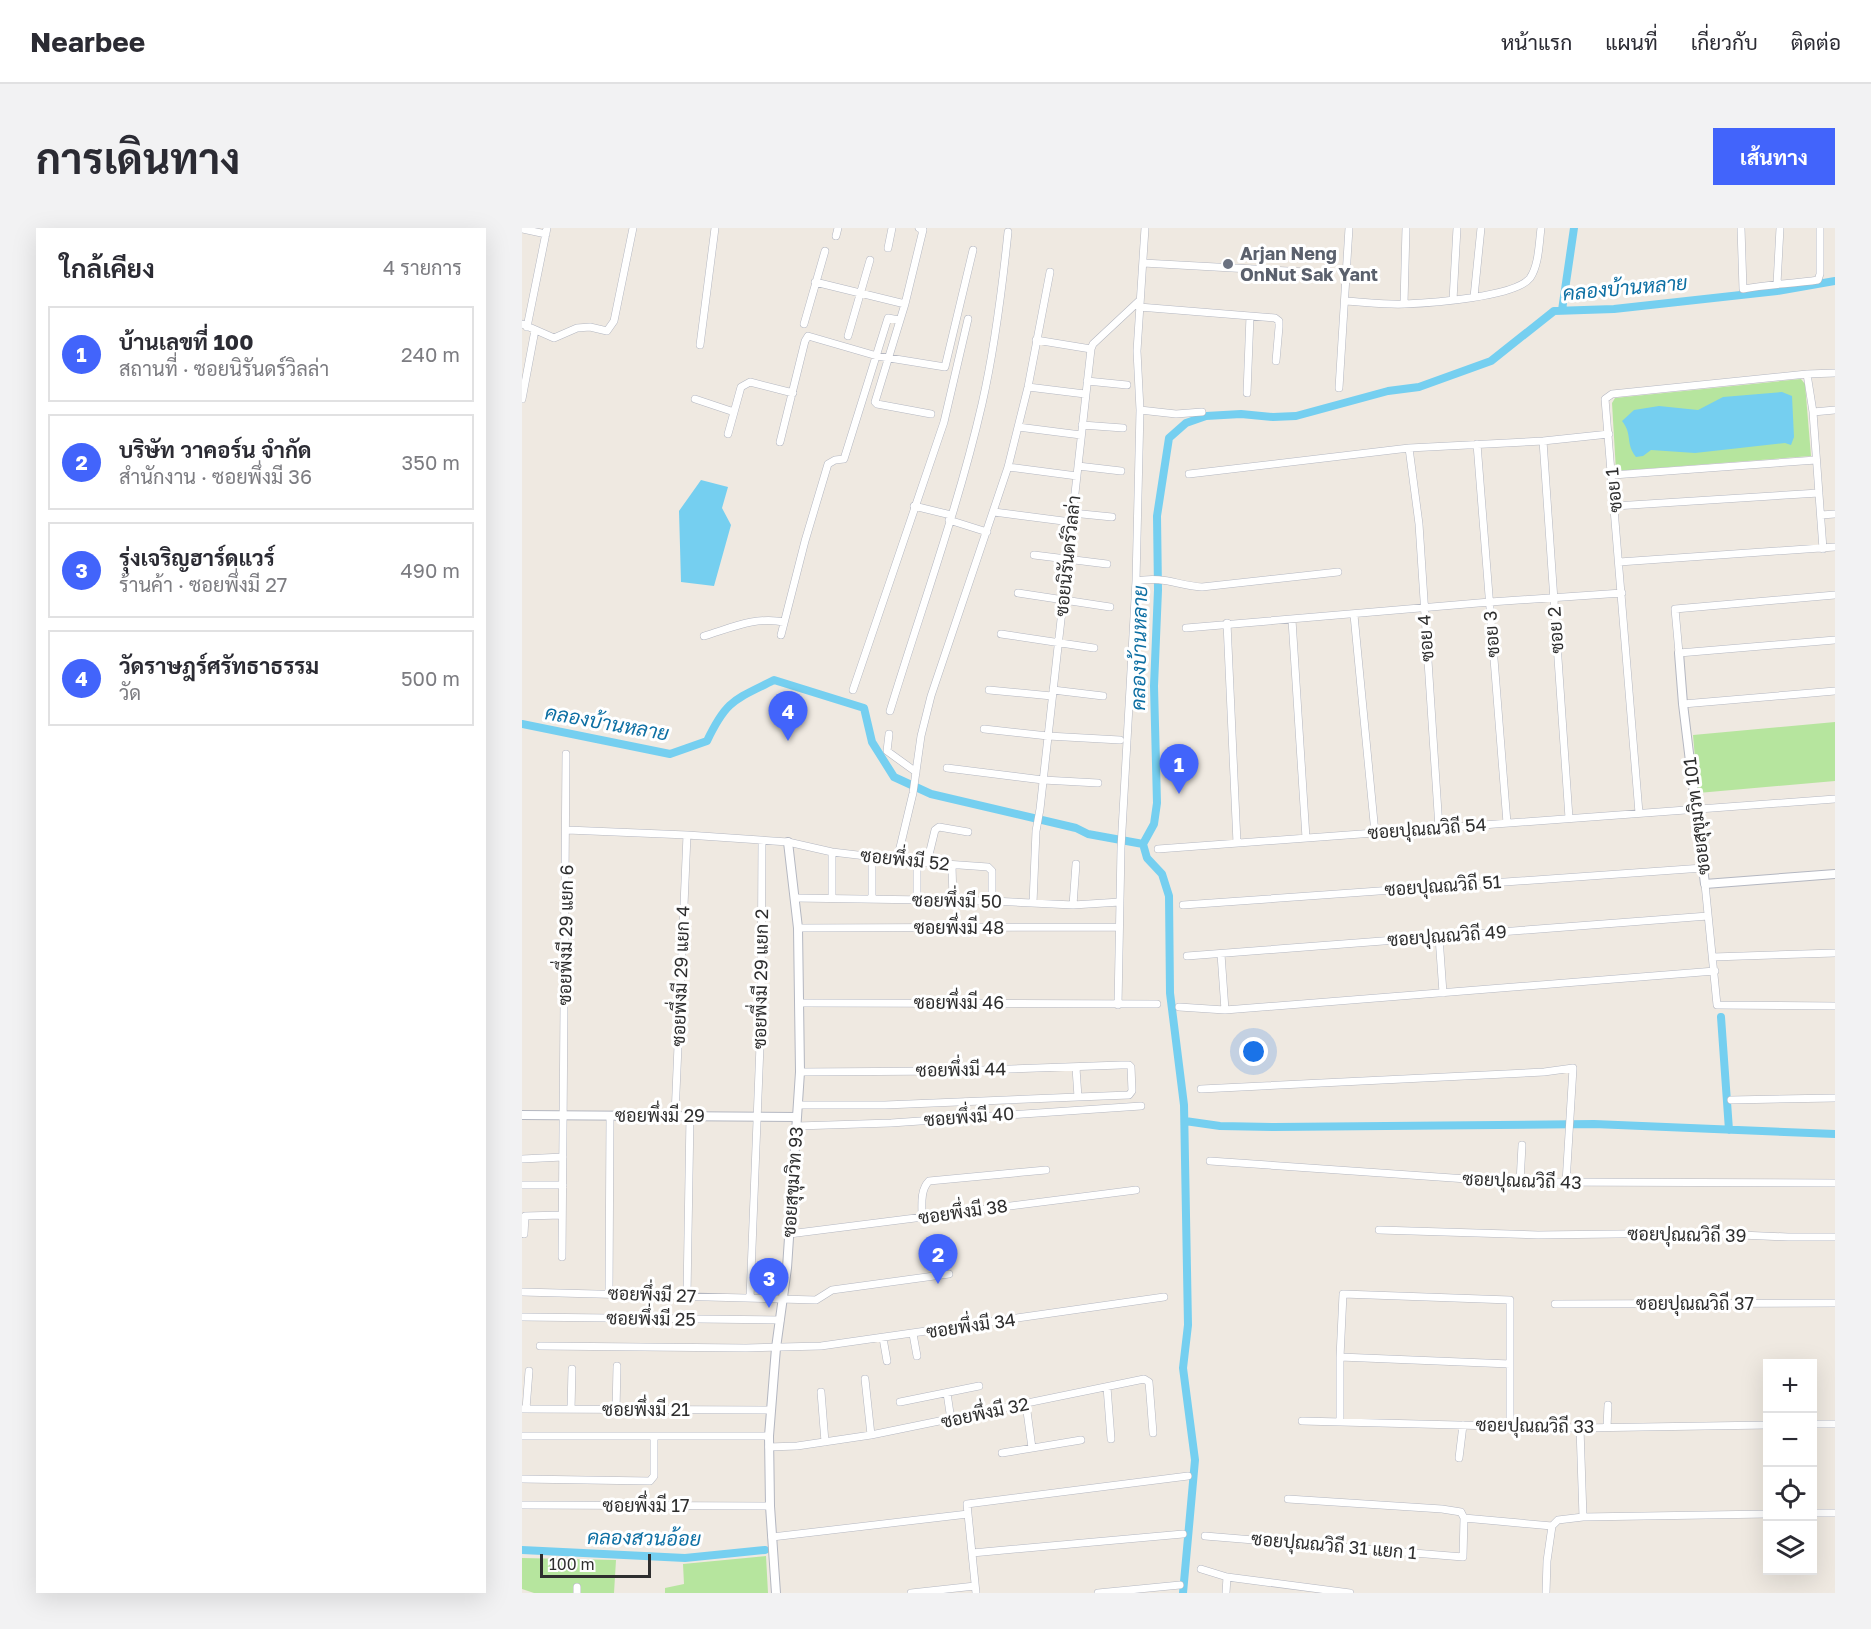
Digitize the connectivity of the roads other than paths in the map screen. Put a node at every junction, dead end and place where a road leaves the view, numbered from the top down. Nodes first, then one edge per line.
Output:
1 (633, 228) edge
2 (715, 228) edge
3 (892, 228) edge
4 (920, 228) edge
5 (1145, 228) edge
6 (1348, 228) edge
7 (1406, 228) edge
8 (1457, 228) edge
9 (1480, 228) edge
10 (1541, 228) edge
11 (1741, 228) edge
12 (1780, 228) edge
13 (1820, 228) edge
14 (522, 229) edge
15 (546, 231) edge
16 (1008, 232) dead end
17 (888, 248) dead end
18 (973, 250) dead end
19 (825, 251) dead end
20 (870, 260) dead end
21 (1143, 263) junction
22 (1050, 272) dead end
23 (1306, 272) dead end
24 (815, 282) junction
25 (1777, 284) junction
26 (861, 292) junction
27 (1474, 297) junction
28 (1453, 300) junction
29 (1345, 301) junction
30 (905, 304) junction
31 (1139, 304) junction
32 (1404, 304) junction
33 (1250, 316) junction
34 (899, 320) junction
35 (968, 320) dead end
36 (804, 324) dead end
37 (525, 326) edge
38 (535, 330) junction
39 (848, 336) dead end
40 (1036, 340) junction
41 (700, 345) dead end
42 (1091, 349) junction
43 (877, 356) junction
44 (889, 358) junction
45 (1276, 361) dead end
46 (1835, 373) edge
47 (1807, 374) junction
48 (1087, 381) junction
49 (1127, 386) dead end
50 (1028, 387) junction
51 (1339, 387) dead end
52 (793, 393) junction
53 (1247, 393) dead end
54 (1086, 394) junction
55 (522, 399) edge
56 (695, 399) dead end
57 (1140, 410) junction
58 (1835, 410) edge
59 (734, 412) junction
60 (1202, 412) dead end
61 (1813, 412) junction
62 (931, 414) dead end
63 (1082, 425) junction
64 (1018, 427) junction
65 (1123, 428) dead end
66 (728, 434) dead end
67 (1609, 434) junction
68 (1081, 435) junction
69 (1543, 441) junction
70 (780, 442) dead end
71 (1477, 444) junction
72 (1409, 448) junction
73 (1816, 460) junction
74 (1078, 466) junction
75 (1008, 467) junction
76 (1121, 471) dead end
77 (1189, 474) dead end
78 (1613, 475) junction
79 (1077, 476) junction
80 (1819, 493) junction
81 (915, 506) junction
82 (1615, 506) junction
83 (994, 512) junction
84 (1072, 513) junction
85 (1835, 514) edge
86 (1821, 515) junction
87 (1112, 517) dead end
88 (950, 518) junction
89 (1071, 522) junction
90 (987, 532) junction
91 (1835, 547) edge
92 (1823, 549) junction
93 (1034, 555) dead end
94 (1067, 559) junction
95 (1619, 562) junction
96 (1107, 564) dead end
97 (1338, 572) dead end
98 (1136, 581) junction
99 (1018, 593) dead end
100 (1622, 593) junction
101 (1835, 595) edge
102 (1554, 598) junction
103 (1063, 601) junction
104 (1490, 602) junction
105 (1110, 607) dead end
106 (1424, 608) junction
107 (1354, 615) junction
108 (1292, 620) junction
109 (784, 622) junction
110 (1227, 623) junction
111 (1186, 628) dead end
112 (1001, 634) dead end
113 (781, 635) dead end
114 (704, 636) dead end
115 (1835, 640) edge
116 (1058, 643) junction
117 (1095, 648) dead end
118 (1679, 653) junction
119 (853, 690) dead end
120 (989, 690) dead end
121 (1835, 691) edge
122 (1053, 693) junction
123 (1103, 696) dead end
124 (1683, 704) junction
125 (890, 711) dead end
126 (984, 729) dead end
127 (889, 734) dead end
128 (1048, 736) junction
129 (1120, 740) dead end
130 (566, 754) dead end
131 (947, 768) dead end
132 (916, 772) junction
133 (1043, 780) junction
134 (1098, 783) dead end
135 (1835, 799) edge
136 (1696, 809) junction
137 (1639, 813) junction
138 (1569, 818) junction
139 (1507, 823) junction
140 (1439, 828) junction
141 (567, 830) junction
142 (968, 832) dead end
143 (1375, 833) junction
144 (687, 835) junction
145 (1306, 838) junction
146 (762, 841) junction
147 (788, 842) junction
148 (1237, 843) junction
149 (1158, 849) dead end
150 (832, 852) junction
151 (872, 857) junction
152 (897, 860) junction
153 (917, 862) junction
154 (927, 863) junction
155 (1076, 864) dead end
156 (952, 865) junction
157 (1703, 868) junction
158 (1835, 874) edge
159 (1705, 884) junction
160 (795, 898) junction
161 (832, 898) junction
162 (872, 899) junction
163 (917, 900) junction
164 (953, 900) junction
165 (992, 901) junction
166 (1120, 902) junction
167 (1033, 903) junction
168 (1183, 904) dead end
169 (1073, 905) junction
170 (1708, 916) junction
171 (1119, 927) junction
172 (798, 928) junction
173 (1439, 937) junction
174 (1835, 953) edge
175 (1221, 954) junction
176 (1187, 956) dead end
177 (1713, 957) junction
178 (1715, 971) junction
179 (1443, 993) junction
180 (801, 1003) junction
181 (1157, 1004) dead end
182 (1118, 1005) junction
183 (1835, 1006) edge
184 (1179, 1007) dead end
185 (1225, 1010) junction
186 (1076, 1068) junction
187 (800, 1072) junction
188 (1201, 1089) dead end
189 (1078, 1097) junction
190 (1835, 1098) edge
191 (1731, 1100) dead end
192 (798, 1105) junction
193 (1141, 1106) dead end
194 (522, 1115) edge
195 (564, 1115) junction
196 (610, 1116) junction
197 (675, 1116) junction
198 (690, 1116) junction
199 (758, 1117) junction
200 (797, 1121) junction
201 (1522, 1145) dead end
202 (563, 1157) junction
203 (522, 1159) edge
204 (1210, 1161) dead end
205 (1046, 1170) dead end
206 (1520, 1182) junction
207 (1566, 1183) junction
208 (1835, 1183) edge
209 (522, 1185) edge
210 (563, 1185) junction
211 (1136, 1190) dead end
212 (562, 1215) junction
213 (922, 1217) junction
214 (1379, 1230) dead end
215 (524, 1234) dead end
216 (789, 1234) junction
217 (1835, 1237) edge
218 (562, 1257) dead end
219 (949, 1274) dead end
220 (522, 1292) edge
221 (609, 1293) junction
222 (687, 1295) junction
223 (1164, 1297) dead end
224 (750, 1298) junction
225 (783, 1300) junction
226 (1835, 1303) edge
227 (1556, 1304) dead end
228 (522, 1317) edge
229 (780, 1320) junction
230 (913, 1334) junction
231 (883, 1338) junction
232 (540, 1346) dead end
233 (777, 1348) junction
234 (917, 1356) dead end
235 (1340, 1357) junction
236 (886, 1361) dead end
237 (1510, 1364) junction
238 (617, 1366) dead end
239 (572, 1369) dead end
240 (529, 1371) dead end
241 (865, 1379) dead end
242 (979, 1386) dead end
243 (1107, 1388) junction
244 (821, 1392) dead end
245 (947, 1393) junction
246 (900, 1402) dead end
247 (1026, 1404) junction
248 (1608, 1405) dead end
249 (524, 1409) edge
250 (571, 1409) junction
251 (616, 1410) junction
252 (771, 1410) junction
253 (951, 1420) junction
254 (1302, 1421) dead end
255 (1340, 1422) junction
256 (1817, 1424) edge
257 (1835, 1424) edge
258 (1463, 1425) junction
259 (1763, 1425) edge
260 (1510, 1427) junction
261 (1607, 1427) junction
262 (1580, 1428) junction
263 (1153, 1433) dead end
264 (871, 1435) junction
265 (522, 1436) edge
266 (769, 1436) junction
267 (654, 1437) junction
268 (1111, 1438) dead end
269 (1081, 1440) dead end
270 (825, 1442) junction
271 (769, 1447) junction
272 (1032, 1448) junction
273 (1002, 1452) dead end
274 (1459, 1458) dead end
275 (1188, 1476) dead end
276 (522, 1479) edge
277 (1288, 1499) dead end
278 (522, 1505) edge
279 (770, 1506) junction
280 (1817, 1513) edge
281 (1835, 1513) edge
282 (968, 1514) junction
283 (1763, 1514) edge
284 (1583, 1517) junction
285 (1464, 1518) junction
286 (1552, 1526) junction
287 (1183, 1534) dead end
288 (1205, 1536) dead end
289 (772, 1537) junction
290 (972, 1553) junction
291 (1201, 1569) dead end
292 (1227, 1577) junction
293 (1180, 1585) dead end
294 (976, 1589) edge
295 (776, 1593) edge
296 (910, 1593) edge
297 (1098, 1593) edge
298 (1226, 1593) edge
299 (1350, 1593) edge
300 (1546, 1593) edge

1 - 38 street
2 - 41 street
3 - 17 street
4 - 30 street
5 - 21 street
6 - 29 street
7 - 32 street
8 - 28 street
9 - 27 street
10 - 27 street
11 - 25 street
12 - 25 street
13 - 25 street
14 - 15 street
15 - 37 street
16 - 88 street
18 - 44 street
19 - 24 street
20 - 26 street
21 - 23 street
21 - 31 street
22 - 40 street
24 - 26 street
24 - 36 street
26 - 30 street
26 - 39 street
27 - 28 street
28 - 32 street
29 - 32 street
29 - 51 street
30 - 34 street
31 - 33 street
31 - 42 street
31 - 57 street
33 - 45 street
33 - 53 street
34 - 43 street
34 - 44 street
35 - 81 street
37 - 38 street
38 - 55 street
40 - 42 street
40 - 50 street
42 - 48 street, ซอยนิรันดร์วิลล่า
43 - 44 street
43 - 52 street
43 - 109 street
44 - 62 street
46 - 47 street, ซอย 1
47 - 61 street
47 - 67 street, ซอย 1
48 - 49 street
48 - 54 street, ซอยนิรันดร์วิลล่า
50 - 54 street
50 - 64 street
52 - 59 street
52 - 70 street
54 - 63 street, ซอยนิรันดร์วิลล่า
56 - 59 street
57 - 60 street
57 - 98 street
58 - 61 street
59 - 66 street
61 - 73 street
63 - 65 street
63 - 68 street, ซอยนิรันดร์วิลล่า
64 - 68 street
64 - 75 street
67 - 69 street
67 - 78 street, ซอย 1
68 - 74 street, ซอยนิรันดร์วิลล่า
69 - 71 street
69 - 102 street, ซอย 2
71 - 72 street
71 - 104 street, ซอย 3
72 - 77 street
72 - 106 street, ซอย 4
73 - 78 street
73 - 80 street
74 - 76 street
74 - 79 street, ซอยนิรันดร์วิลล่า
75 - 79 street
75 - 83 street
78 - 82 street, ซอย 1
79 - 84 street, ซอยนิรันดร์วิลล่า
80 - 82 street
80 - 86 street
81 - 88 street
81 - 119 street
82 - 95 street, ซอย 1
83 - 89 street
83 - 90 street
84 - 87 street
84 - 89 street, ซอยนิรันดร์วิลล่า
85 - 86 street
86 - 92 street
88 - 90 street
88 - 125 street
89 - 94 street, ซอยนิรันดร์วิลล่า
90 - 132 street
91 - 92 street
92 - 95 street
93 - 94 street
94 - 96 street
94 - 103 street, ซอยนิรันดร์วิลล่า
95 - 100 street, ซอย 1
97 - 98 street
98 - 166 street
99 - 103 street
100 - 102 street
100 - 137 street, ซอย 1
101 - 118 street
102 - 104 street
102 - 138 street, ซอย 2
103 - 105 street
103 - 116 street, ซอยนิรันดร์วิลล่า
104 - 106 street
104 - 139 street, ซอย 3
106 - 107 street
106 - 140 street, ซอย 4
107 - 108 street
107 - 143 street
108 - 110 street
108 - 145 street
109 - 113 street
109 - 114 street
110 - 111 street
110 - 148 street
112 - 116 street
115 - 118 street
116 - 117 street
116 - 122 street, ซอยนิรันดร์วิลล่า
118 - 124 street, ซอยสุขุมวิท 101
120 - 122 street
121 - 124 street
122 - 123 street
122 - 128 street, ซอยนิรันดร์วิลล่า
124 - 136 street, ซอยสุขุมวิท 101
126 - 128 street
127 - 132 street
128 - 129 street
128 - 133 street, ซอยนิรันดร์วิลล่า
130 - 141 street, ซอยพึ่งมี 29 แยก 6
131 - 133 street
132 - 152 street
133 - 134 street
133 - 167 street, ซอยนิรันดร์วิลล่า
135 - 136 street, ซอยปุณณวิถี 54
136 - 137 street, ซอยปุณณวิถี 54
136 - 157 street, ซอยสุขุมวิท 101
137 - 138 street, ซอยปุณณวิถี 54
138 - 139 street, ซอยปุณณวิถี 54
139 - 140 street, ซอยปุณณวิถี 54
140 - 143 street, ซอยปุณณวิถี 54
141 - 144 street, ซอยพึ่งมี 52
141 - 195 street, ซอยพึ่งมี 29 แยก 6
142 - 154 street
143 - 145 street, ซอยปุณณวิถี 54
144 - 146 street, ซอยพึ่งมี 52
144 - 197 street, ซอยพึ่งมี 29 แยก 4
145 - 148 street, ซอยปุณณวิถี 54
146 - 147 street, ซอยพึ่งมี 52
146 - 199 street, ซอยพึ่งมี 29 แยก 2
147 - 150 street, ซอยพึ่งมี 52
147 - 160 street, ซอยสุขุมวิท 93
148 - 149 street, ซอยปุณณวิถี 54
150 - 151 street, ซอยพึ่งมี 52
150 - 161 street
151 - 152 street, ซอยพึ่งมี 52
151 - 162 street
152 - 153 street, ซอยพึ่งมี 52
153 - 154 street, ซอยพึ่งมี 52
153 - 163 street
154 - 156 street, ซอยพึ่งมี 52
155 - 169 street
156 - 164 street
156 - 165 street, ซอยพึ่งมี 52
157 - 159 street, ซอยสุขุมวิท 101
157 - 168 street, ซอยปุณณวิถี 51
158 - 159 street, ซอยสุขุมวิท 101
159 - 170 street
160 - 161 street, ซอยพึ่งมี 50
160 - 172 street, ซอยสุขุมวิท 93
161 - 162 street, ซอยพึ่งมี 50
162 - 163 street, ซอยพึ่งมี 50
163 - 164 street, ซอยพึ่งมี 50
164 - 165 street, ซอยพึ่งมี 50
165 - 167 street, ซอยพึ่งมี 50
166 - 169 street, ซอยพึ่งมี 50
166 - 171 street
167 - 169 street, ซอยพึ่งมี 50
170 - 173 street, ซอยปุณณวิถี 49
170 - 177 street
171 - 172 street, ซอยพึ่งมี 48
171 - 182 street
172 - 180 street, ซอยสุขุมวิท 93
173 - 175 street, ซอยปุณณวิถี 49
173 - 179 street
174 - 177 street
175 - 176 street, ซอยปุณณวิถี 49
175 - 185 street
177 - 178 street
178 - 179 street
178 - 183 street
179 - 185 street
180 - 182 street, ซอยพึ่งมี 46
180 - 187 street, ซอยสุขุมวิท 93
181 - 182 street, ซอยพึ่งมี 46
184 - 185 street
186 - 187 street, ซอยพึ่งมี 44
186 - 189 street
186 - 189 street, ซอยพึ่งมี 44
187 - 192 street, ซอยสุขุมวิท 93
188 - 207 street
189 - 192 street
190 - 191 street
192 - 200 street, ซอยสุขุมวิท 93
193 - 200 street, ซอยพึ่งมี 40
194 - 195 street, ซอยพึ่งมี 29
195 - 196 street, ซอยพึ่งมี 29
195 - 202 street, ซอยพึ่งมี 29 แยก 6
196 - 197 street, ซอยพึ่งมี 29
196 - 221 street
197 - 198 street, ซอยพึ่งมี 29
198 - 199 street, ซอยพึ่งมี 29
198 - 222 street
199 - 200 street, ซอยพึ่งมี 29
199 - 224 street, ซอยพึ่งมี 29 แยก 2
200 - 216 street, ซอยสุขุมวิท 93
201 - 206 street
202 - 203 street
202 - 210 street, ซอยพึ่งมี 29 แยก 6
204 - 206 street, ซอยปุณณวิถี 43
205 - 213 street
206 - 207 street, ซอยปุณณวิถี 43
207 - 208 street, ซอยปุณณวิถี 43
209 - 210 street
210 - 212 street, ซอยพึ่งมี 29 แยก 6
211 - 213 street, ซอยพึ่งมี 38
212 - 215 street
212 - 218 street, ซอยพึ่งมี 29 แยก 6
213 - 216 street, ซอยพึ่งมี 38
214 - 217 street, ซอยปุณณวิถี 39
216 - 225 street, ซอยสุขุมวิท 93
219 - 225 street, ซอยพึ่งมี 27
220 - 221 street, ซอยพึ่งมี 27
221 - 222 street, ซอยพึ่งมี 27
222 - 224 street, ซอยพึ่งมี 27
223 - 230 street, ซอยพึ่งมี 34
224 - 225 street, ซอยพึ่งมี 27
225 - 229 street, ซอยสุขุมวิท 93
226 - 227 street, ซอยปุณณวิถี 37
228 - 229 street, ซอยพึ่งมี 25
229 - 233 street, ซอยสุขุมวิท 93
230 - 231 street, ซอยพึ่งมี 34
230 - 234 street
231 - 233 street, ซอยพึ่งมี 34
231 - 236 street
232 - 233 street, ซอยพึ่งมี 34
233 - 252 street, ซอยสุขุมวิท 93
235 - 237 street
235 - 237 street
235 - 255 street
237 - 260 street
238 - 251 street
239 - 250 street
240 - 249 street
241 - 264 street
242 - 245 street
243 - 247 street, ซอยพึ่งมี 32
243 - 263 street, ซอยพึ่งมี 32
243 - 268 street
244 - 270 street
245 - 246 street
245 - 253 street
247 - 253 street, ซอยพึ่งมี 32
247 - 272 street
248 - 261 street
249 - 250 street, ซอยพึ่งมี 21
250 - 251 street, ซอยพึ่งมี 21
251 - 252 street, ซอยพึ่งมี 21
252 - 266 street, ซอยสุขุมวิท 93
253 - 264 street, ซอยพึ่งมี 32
254 - 255 street, ซอยปุณณวิถี 33
255 - 258 street, ซอยปุณณวิถี 33
256 - 257 street
258 - 260 street, ซอยปุณณวิถี 33
258 - 274 street
259 - 261 street, ซอยปุณณวิถี 33
260 - 262 street, ซอยปุณณวิถี 33
261 - 262 street, ซอยปุณณวิถี 33
262 - 284 street
264 - 270 street, ซอยพึ่งมี 32
265 - 267 street
266 - 267 street
266 - 271 street, ซอยสุขุมวิท 93
267 - 276 street
269 - 272 street
270 - 271 street, ซอยพึ่งมี 32
271 - 279 street, ซอยสุขุมวิท 93
272 - 273 street
275 - 282 street
277 - 285 street
278 - 279 street, ซอยพึ่งมี 17
279 - 289 street, ซอยสุขุมวิท 93
280 - 281 street
282 - 289 street
282 - 290 street
283 - 284 street
284 - 286 street
285 - 286 street
285 - 288 street, ซอยปุณณวิถี 31 แยก 1
286 - 300 street
287 - 290 street
289 - 295 street, ซอยสุขุมวิท 93
290 - 294 street
291 - 292 street
292 - 298 street
292 - 299 street
293 - 297 street
294 - 296 street

